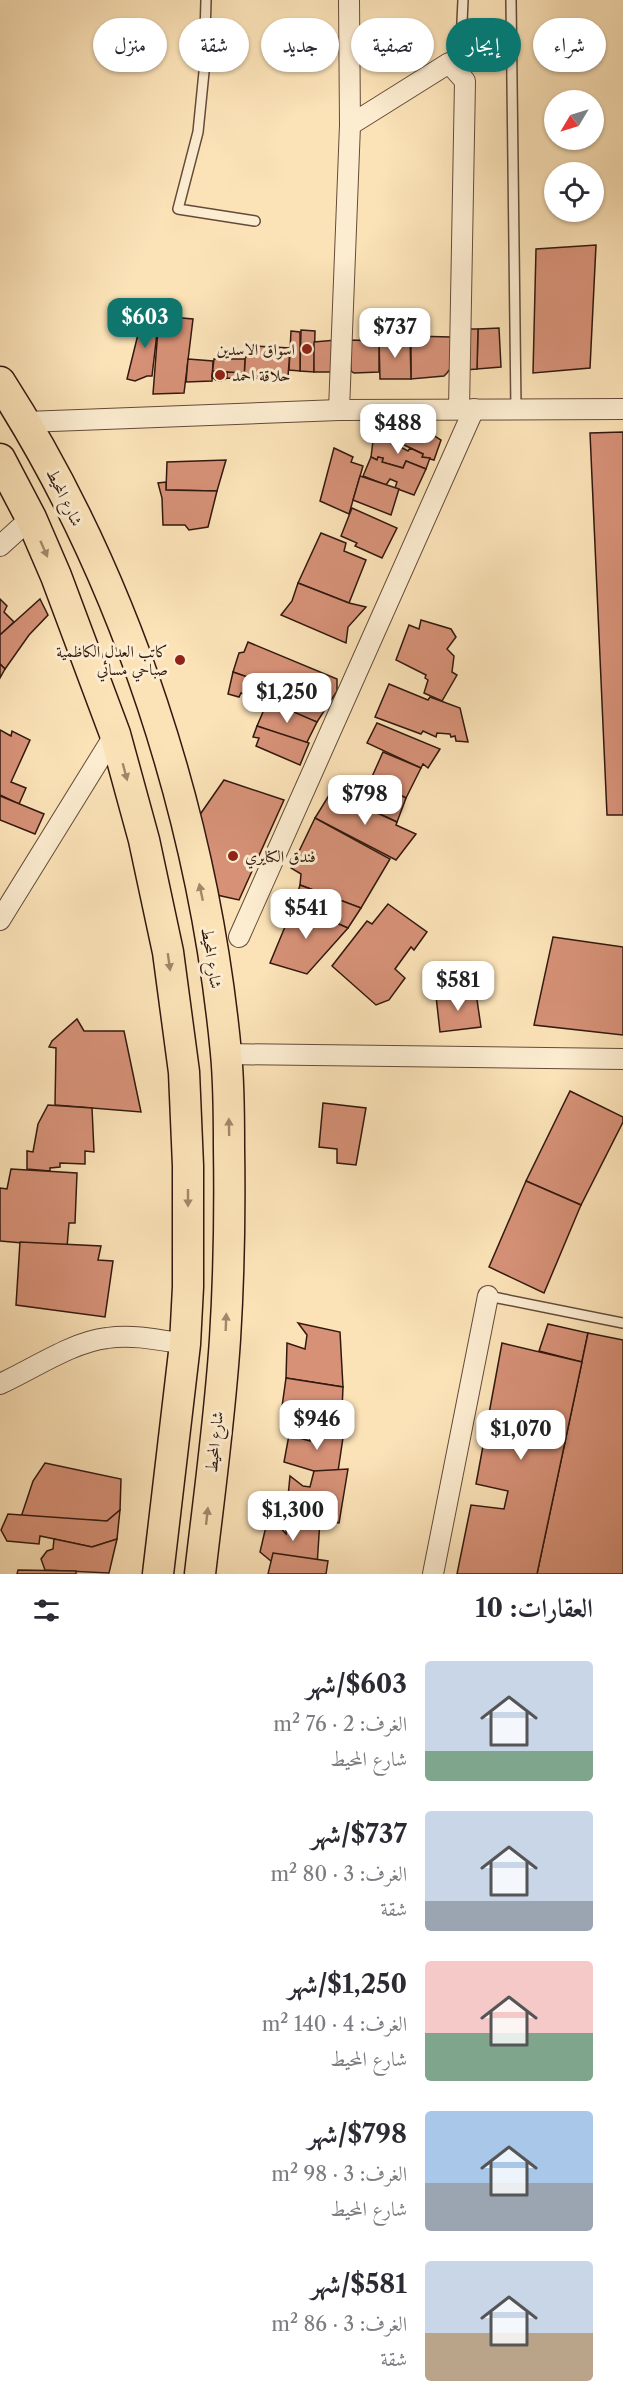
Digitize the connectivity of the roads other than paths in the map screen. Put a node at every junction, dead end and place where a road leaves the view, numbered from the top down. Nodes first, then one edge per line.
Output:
1 (206, 0) edge
2 (349, 0) edge
3 (463, 0) edge
4 (511, 0) edge
5 (462, 18) edge
6 (446, 65) edge
7 (457, 72) edge
8 (350, 125) junction
9 (255, 221) dead end
10 (0, 382) edge
11 (467, 409) junction
12 (516, 409) junction
13 (623, 409) edge
14 (339, 410) junction
15 (26, 422) junction
16 (0, 459) edge
17 (31, 518) junction
18 (0, 546) edge
19 (115, 734) junction
20 (0, 920) edge
21 (239, 937) dead end
22 (226, 1054) junction
23 (623, 1059) edge
24 (488, 1296) joint
25 (623, 1323) edge
26 (185, 1344) junction
27 (0, 1384) edge
28 (158, 1574) edge
29 (200, 1574) edge
30 (433, 1574) edge

1 - 9 lane
2 - 8 street
3 - 5 lane
4 - 12 lane
6 - 8 street
7 - 11 street
8 - 14 street
10 - 15 main road, شارع المحيط
11 - 12 street
11 - 14 street
11 - 21 street
12 - 13 street
14 - 15 street
22 -> 15 main road, شارع المحيط
16 - 17 main road
17 - 18 street
17 -> 19 main road
19 - 20 street
19 -> 26 main road
22 - 23 street
29 -> 22 main road, شارع المحيط
24 - 25 lane
24 - 30 street
26 - 27 street
26 - 28 main road

